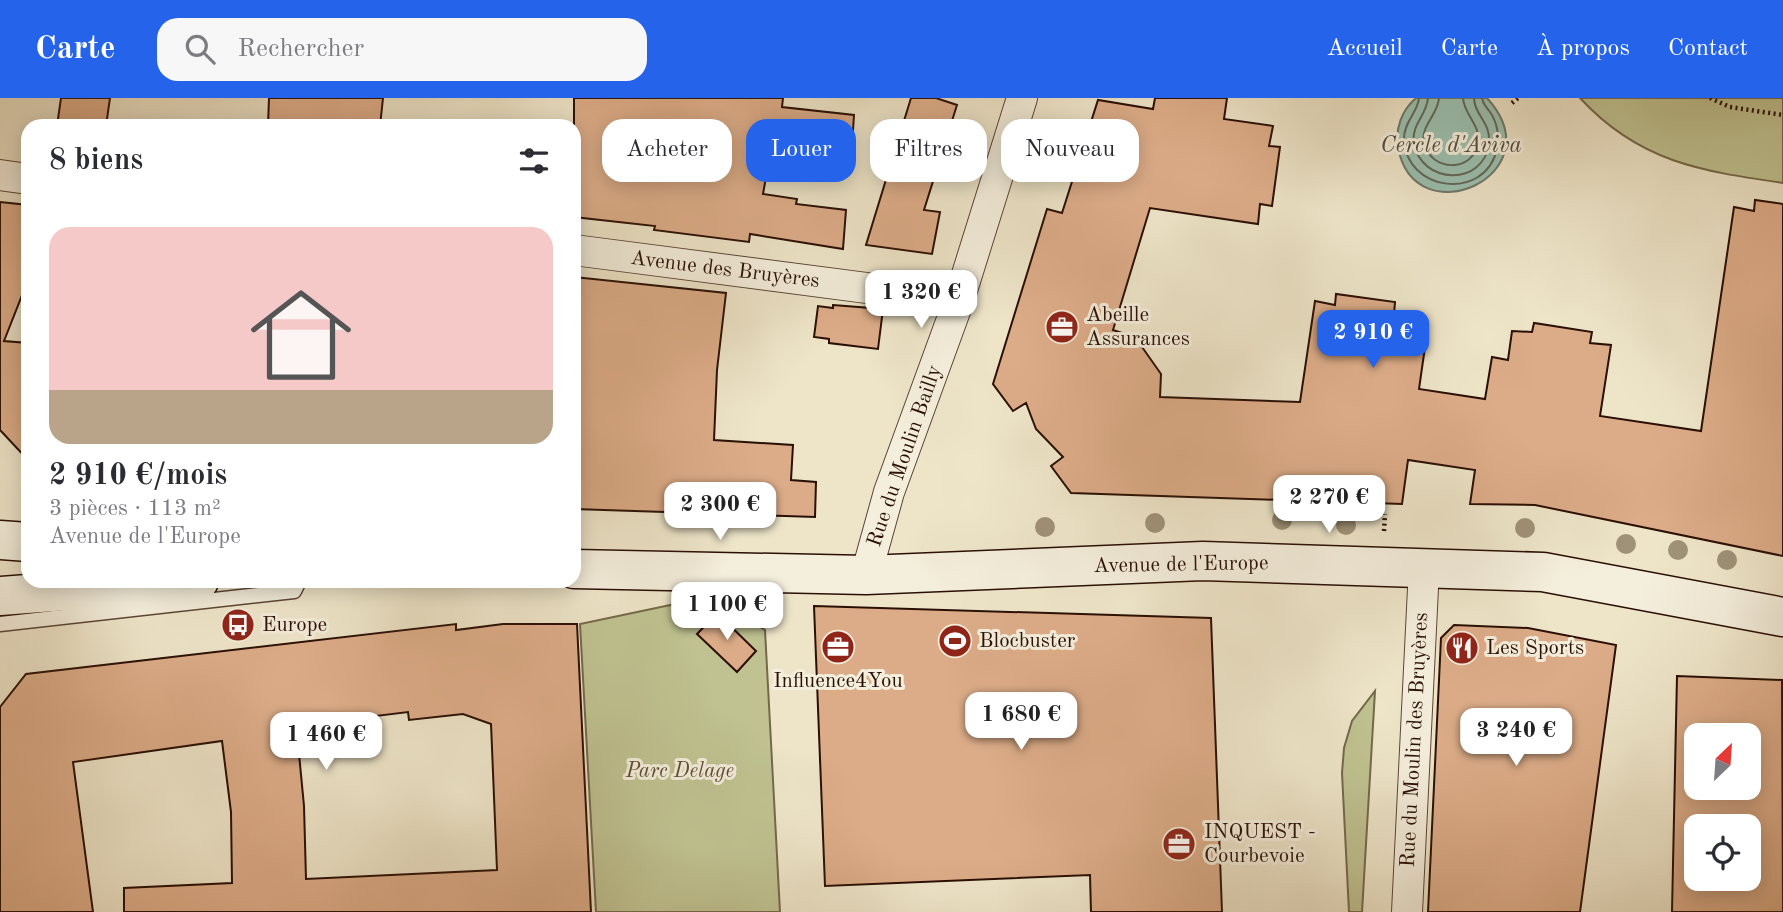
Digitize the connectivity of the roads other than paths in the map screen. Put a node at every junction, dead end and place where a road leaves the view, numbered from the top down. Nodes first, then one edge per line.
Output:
1 (1022, 98) edge
2 (0, 175) edge
3 (21, 178) edge
4 (581, 251) edge
5 (959, 300) junction
6 (0, 540) edge
7 (21, 542) edge
8 (1424, 568) junction
9 (581, 569) edge
10 (866, 575) junction
11 (106, 588) edge
12 (296, 588) edge
13 (0, 596) edge
14 (1783, 617) edge
15 (0, 624) edge
16 (1407, 912) edge

1 - 5 street, Rue du Moulin Bailly
2 - 3 street
4 - 5 street, Avenue des Bruyères
5 - 10 street, Rue du Moulin Bailly
6 - 7 main road
8 - 10 main road, Avenue de l'Europe
8 - 14 main road, Avenue de l'Europe
8 - 16 street, Rue du Moulin des Bruyères
9 - 10 main road, Avenue de l'Europe
11 - 13 main road
12 - 15 lane

